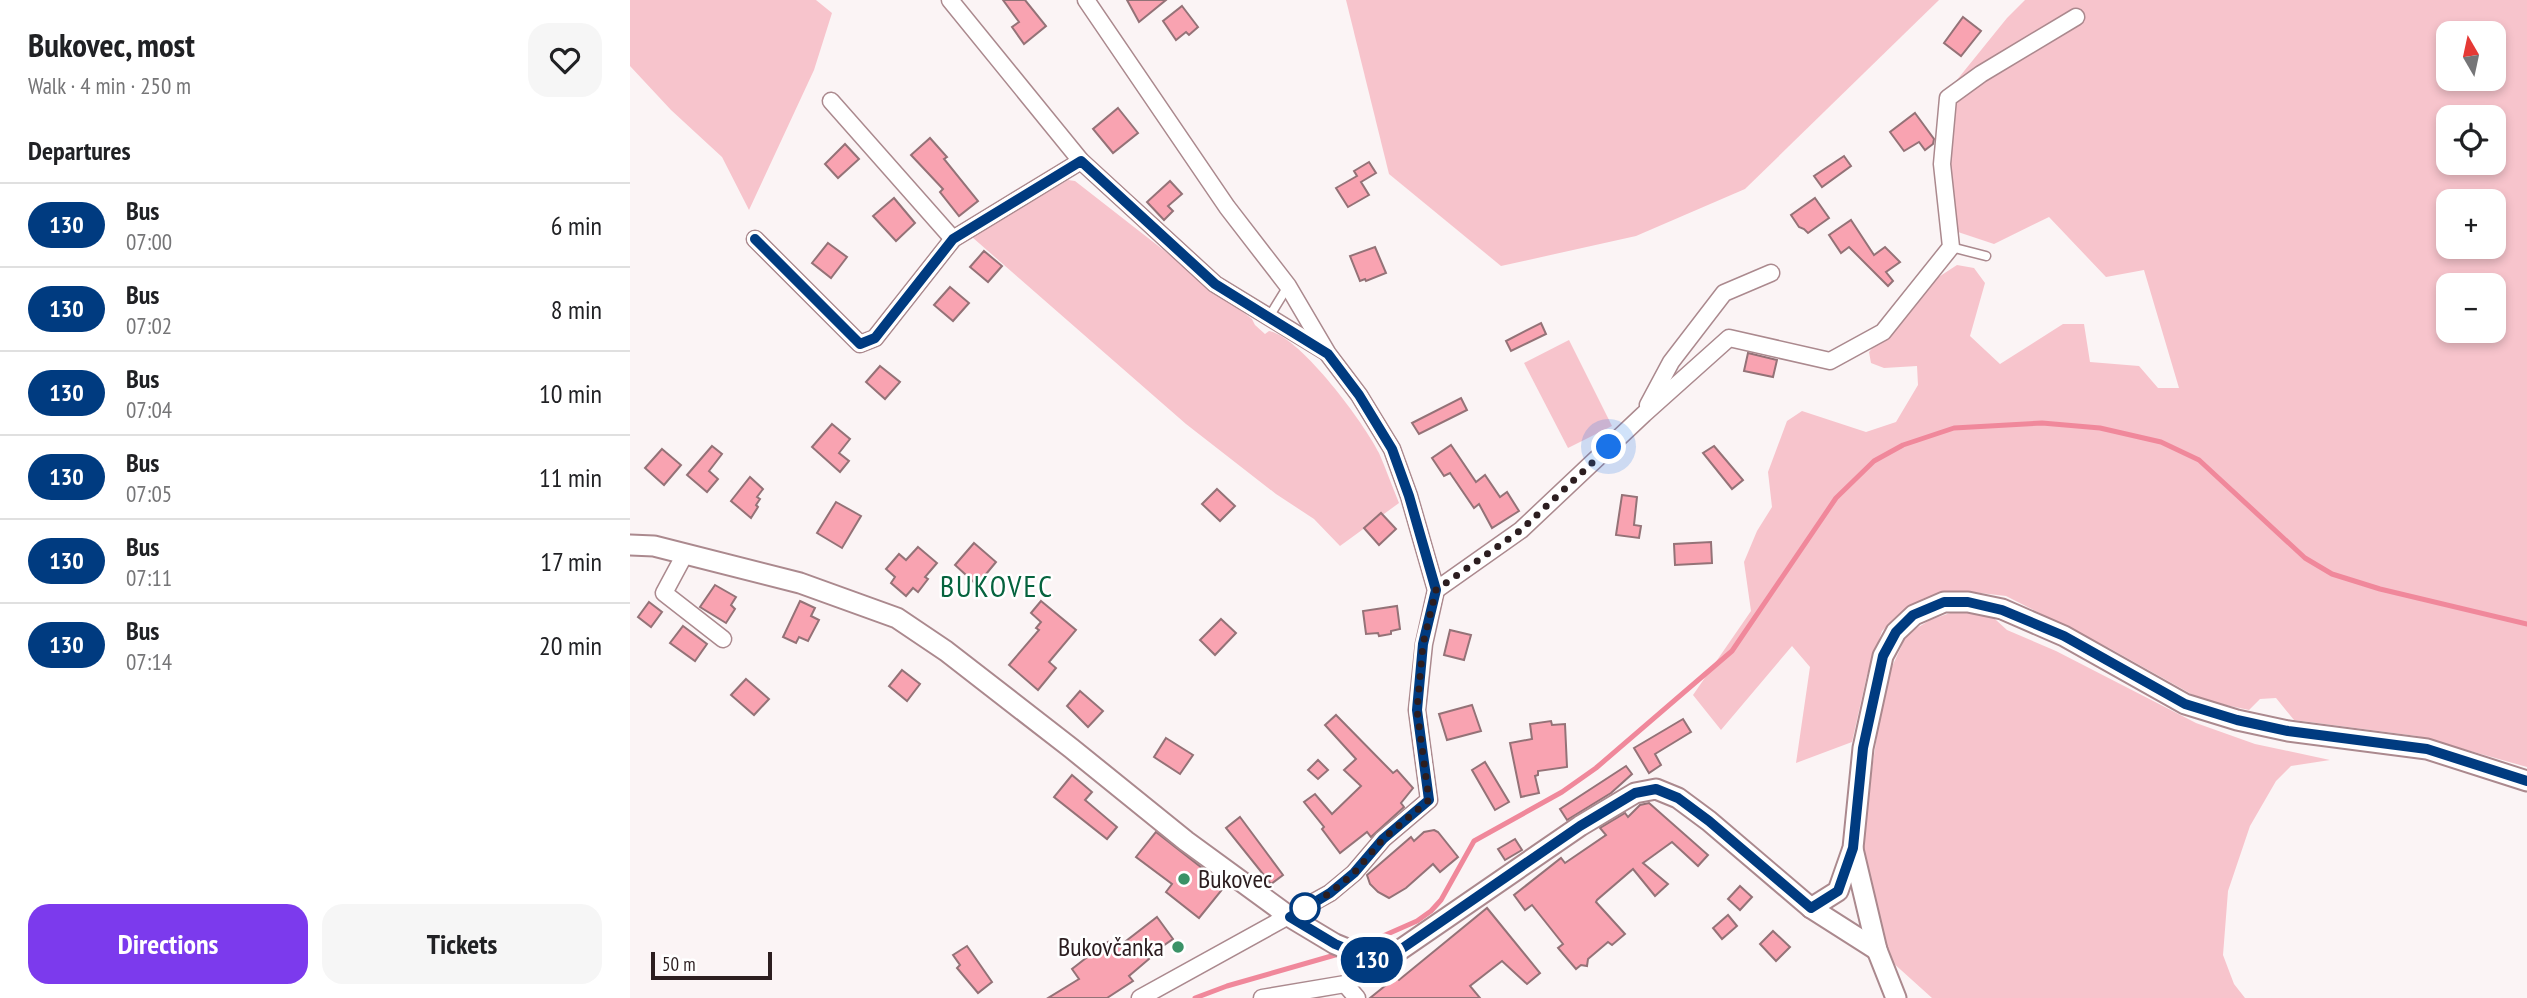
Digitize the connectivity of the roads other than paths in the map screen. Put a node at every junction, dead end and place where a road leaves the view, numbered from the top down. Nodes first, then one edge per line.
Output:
1 (950, 0) edge
2 (1086, 0) edge
3 (2076, 17) dead end
4 (831, 101) dead end
5 (1081, 161) junction
6 (755, 239) dead end
7 (953, 239) junction
8 (1951, 247) junction
9 (1986, 256) dead end
10 (1771, 273) dead end
11 (1288, 286) junction
12 (1269, 317) junction
13 (1328, 354) junction
14 (1644, 414) junction
15 (630, 545) edge
16 (685, 554) junction
17 (1436, 590) junction
18 (723, 639) dead end
19 (2527, 781) edge
20 (1853, 848) junction
21 (1811, 908) junction
22 (1290, 917) junction
23 (1877, 950) junction
24 (1372, 960) junction
25 (1345, 984) junction
26 (1140, 998) edge
27 (1262, 998) edge
28 (1357, 998) edge
29 (1896, 998) edge

1 - 5 street
2 - 11 street
3 - 8 street
4 - 7 street
5 - 7 street
5 - 12 street
6 - 7 street
8 - 9 lane
8 - 14 street
10 - 14 street
11 - 12 lane
11 - 13 street
12 - 13 street
13 - 17 street
14 - 17 street
15 - 16 street
16 - 18 street
16 - 22 street
17 - 22 street
19 - 20 street
20 - 21 street
20 - 23 street
21 - 23 street
21 - 24 street
22 - 24 street
22 - 26 street
23 - 29 street
24 - 25 street
25 - 27 street
25 - 28 street

